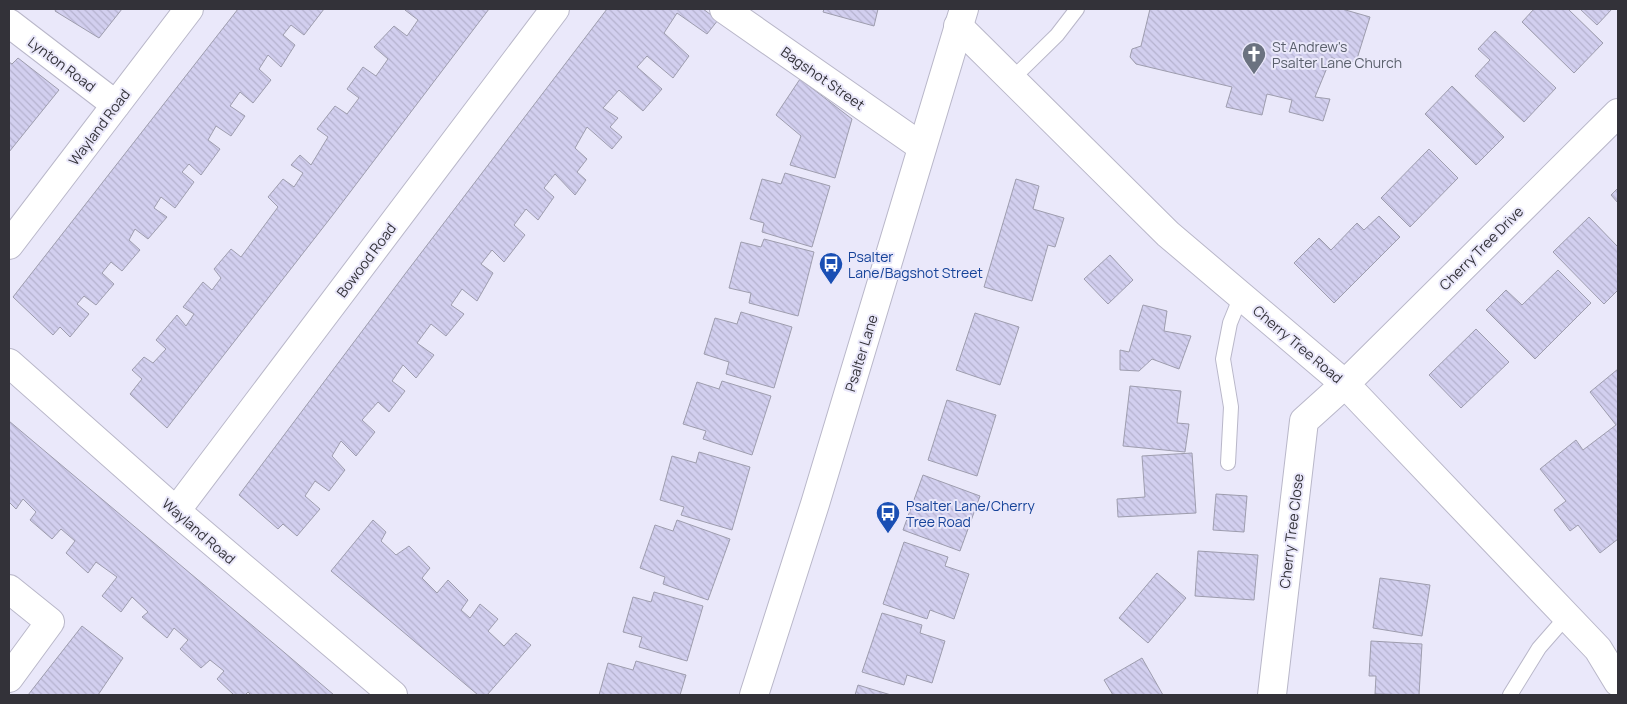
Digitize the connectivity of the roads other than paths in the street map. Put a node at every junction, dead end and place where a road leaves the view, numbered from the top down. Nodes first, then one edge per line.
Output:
1 (189, 9) edge
2 (555, 9) edge
3 (724, 9) edge
4 (1077, 9) edge
5 (961, 18) edge
6 (9, 23) edge
7 (1011, 80) junction
8 (116, 105) junction
9 (1618, 113) edge
10 (922, 147) junction
11 (9, 245) edge
12 (1241, 296) junction
13 (9, 362) edge
14 (1345, 384) junction
15 (1228, 463) dead end
16 (176, 511) junction
17 (9, 589) edge
18 (1567, 616) junction
19 (9, 678) edge
20 (1618, 682) edge
21 (393, 695) edge
22 (754, 695) edge
23 (1272, 695) edge
24 (1510, 695) edge

1 - 8 street, Wayland Road
2 - 16 street, Bowood Road
3 - 10 street, Bagshot Street
4 - 7 lane
5 - 7 street, Cherry Tree Road
5 - 10 street, Psalter Lane
6 - 8 street, Lynton Road
7 - 12 street, Cherry Tree Road
8 - 11 street, Wayland Road
9 - 14 street, Cherry Tree Drive
10 - 22 street, Psalter Lane
12 - 14 street, Cherry Tree Road
12 - 15 lane
13 - 16 street, Wayland Road
14 - 18 street, Cherry Tree Road
14 - 23 street, Cherry Tree Close
16 - 21 street, Wayland Road
17 - 19 street
18 - 20 street, Cherry Tree Road
18 - 24 lane

